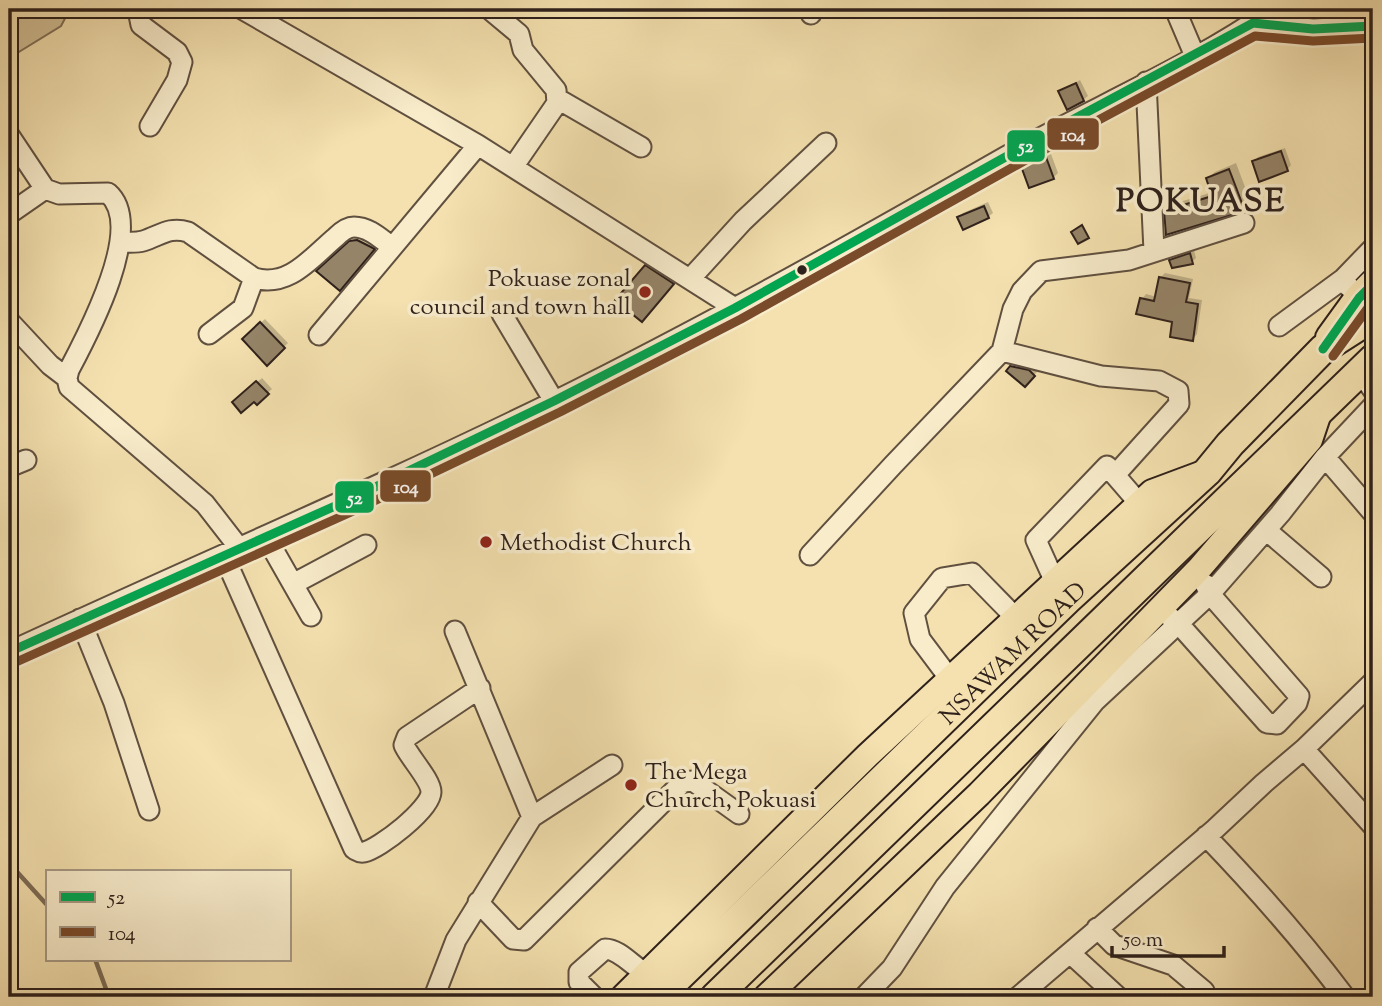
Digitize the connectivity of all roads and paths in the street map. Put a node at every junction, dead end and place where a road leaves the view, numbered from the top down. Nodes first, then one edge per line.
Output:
1 (141, 9) edge
2 (242, 9) edge
3 (489, 9) edge
4 (1175, 9) edge
5 (1273, 9) edge
6 (1253, 23) junction
7 (1373, 26) edge
8 (1195, 56) junction
9 (1146, 82) junction
10 (558, 99) junction
11 (150, 125) dead end
12 (9, 135) edge
13 (826, 143) dead end
14 (478, 145) junction
15 (641, 147) dead end
16 (513, 167) junction
17 (45, 189) junction
18 (9, 214) edge
19 (1244, 223) dead end
20 (120, 242) junction
21 (392, 247) junction
22 (1373, 248) edge
23 (1154, 251) junction
24 (254, 278) junction
25 (690, 279) junction
26 (1362, 294) edge
27 (735, 308) junction
28 (502, 314) dead end
29 (9, 321) edge
30 (1279, 326) dead end
31 (209, 334) dead end
32 (318, 335) dead end
33 (1002, 352) junction
34 (1369, 374) edge
35 (67, 378) junction
36 (554, 401) junction
37 (1373, 406) edge
38 (1320, 413) junction
39 (1325, 457) junction
40 (1207, 472) junction
41 (1115, 475) junction
42 (1139, 503) junction
43 (1373, 513) edge
44 (1266, 530) junction
45 (266, 537) junction
46 (366, 545) dead end
47 (232, 552) junction
48 (810, 555) dead end
49 (1198, 570) junction
50 (1321, 577) dead end
51 (1147, 579) junction
52 (1055, 582) junction
53 (293, 584) junction
54 (1210, 594) junction
55 (311, 616) dead end
56 (1168, 616) junction
57 (1016, 618) junction
58 (80, 619) junction
59 (455, 631) dead end
60 (1123, 646) junction
61 (9, 652) edge
62 (950, 679) junction
63 (1373, 682) edge
64 (480, 688) junction
65 (1304, 749) junction
66 (612, 765) dead end
67 (149, 810) dead end
68 (739, 814) dead end
69 (532, 817) junction
70 (1373, 826) edge
71 (1206, 836) junction
72 (478, 902) junction
73 (1097, 928) junction
74 (1070, 953) junction
75 (653, 986) edge
76 (1204, 991) dead end
77 (433, 997) edge
78 (594, 997) edge
79 (623, 997) edge
80 (715, 997) edge
81 (766, 997) edge
82 (864, 997) edge
83 (1018, 997) edge
84 (1118, 997) edge
85 (1345, 997) edge

1 - 11 street
2 - 14 street
3 - 10 street
4 - 8 street
5 - 6 street
6 - 7 street
6 - 8 street
8 - 9 street
9 - 23 street
9 - 27 street
10 - 15 street
10 - 16 street
12 - 17 street
13 - 25 street
14 - 16 street
14 - 21 street
16 - 25 street
17 - 18 street
17 - 20 street
19 - 23 street
20 - 24 street
20 - 35 street
21 - 24 street
21 - 32 street
22 - 26 street
23 - 33 street
24 - 31 street
25 - 27 street
26 - 30 street
26 - 40 highway, NSAWAM ROAD
27 - 36 street
28 - 36 street
29 - 35 street
33 - 41 street
33 - 48 street
34 - 38 highway, NSAWAM ROAD
35 - 47 street
36 - 45 street
37 - 39 street
38 - 49 main road
38 - 51 highway, NSAWAM ROAD
39 - 43 street
39 - 44 street
40 - 42 main road
40 - 75 highway, NSAWAM ROAD
41 - 42 street
41 - 52 street
42 - 52 main road
44 - 50 street
44 - 54 street
45 - 47 street
45 - 53 street
46 - 53 street
47 - 58 street
47 - 64 street
49 - 54 street
49 - 56 main road
51 - 60 main road
51 - 80 highway, NSAWAM ROAD
52 - 57 main road
53 - 55 street
54 - 56 street
54 - 56 street
56 - 60 main road
56 - 82 street
57 - 62 main road
57 - 62 street
58 - 61 street
58 - 67 street
59 - 64 street
60 - 81 main road
62 - 75 main road
63 - 65 street
64 - 69 street
65 - 70 street
65 - 71 street
66 - 69 street
68 - 72 street
69 - 72 street
71 - 73 street
71 - 85 street
72 - 77 street
73 - 74 street
73 - 76 street
74 - 83 street
74 - 84 street
75 - 78 street
75 - 79 main road

